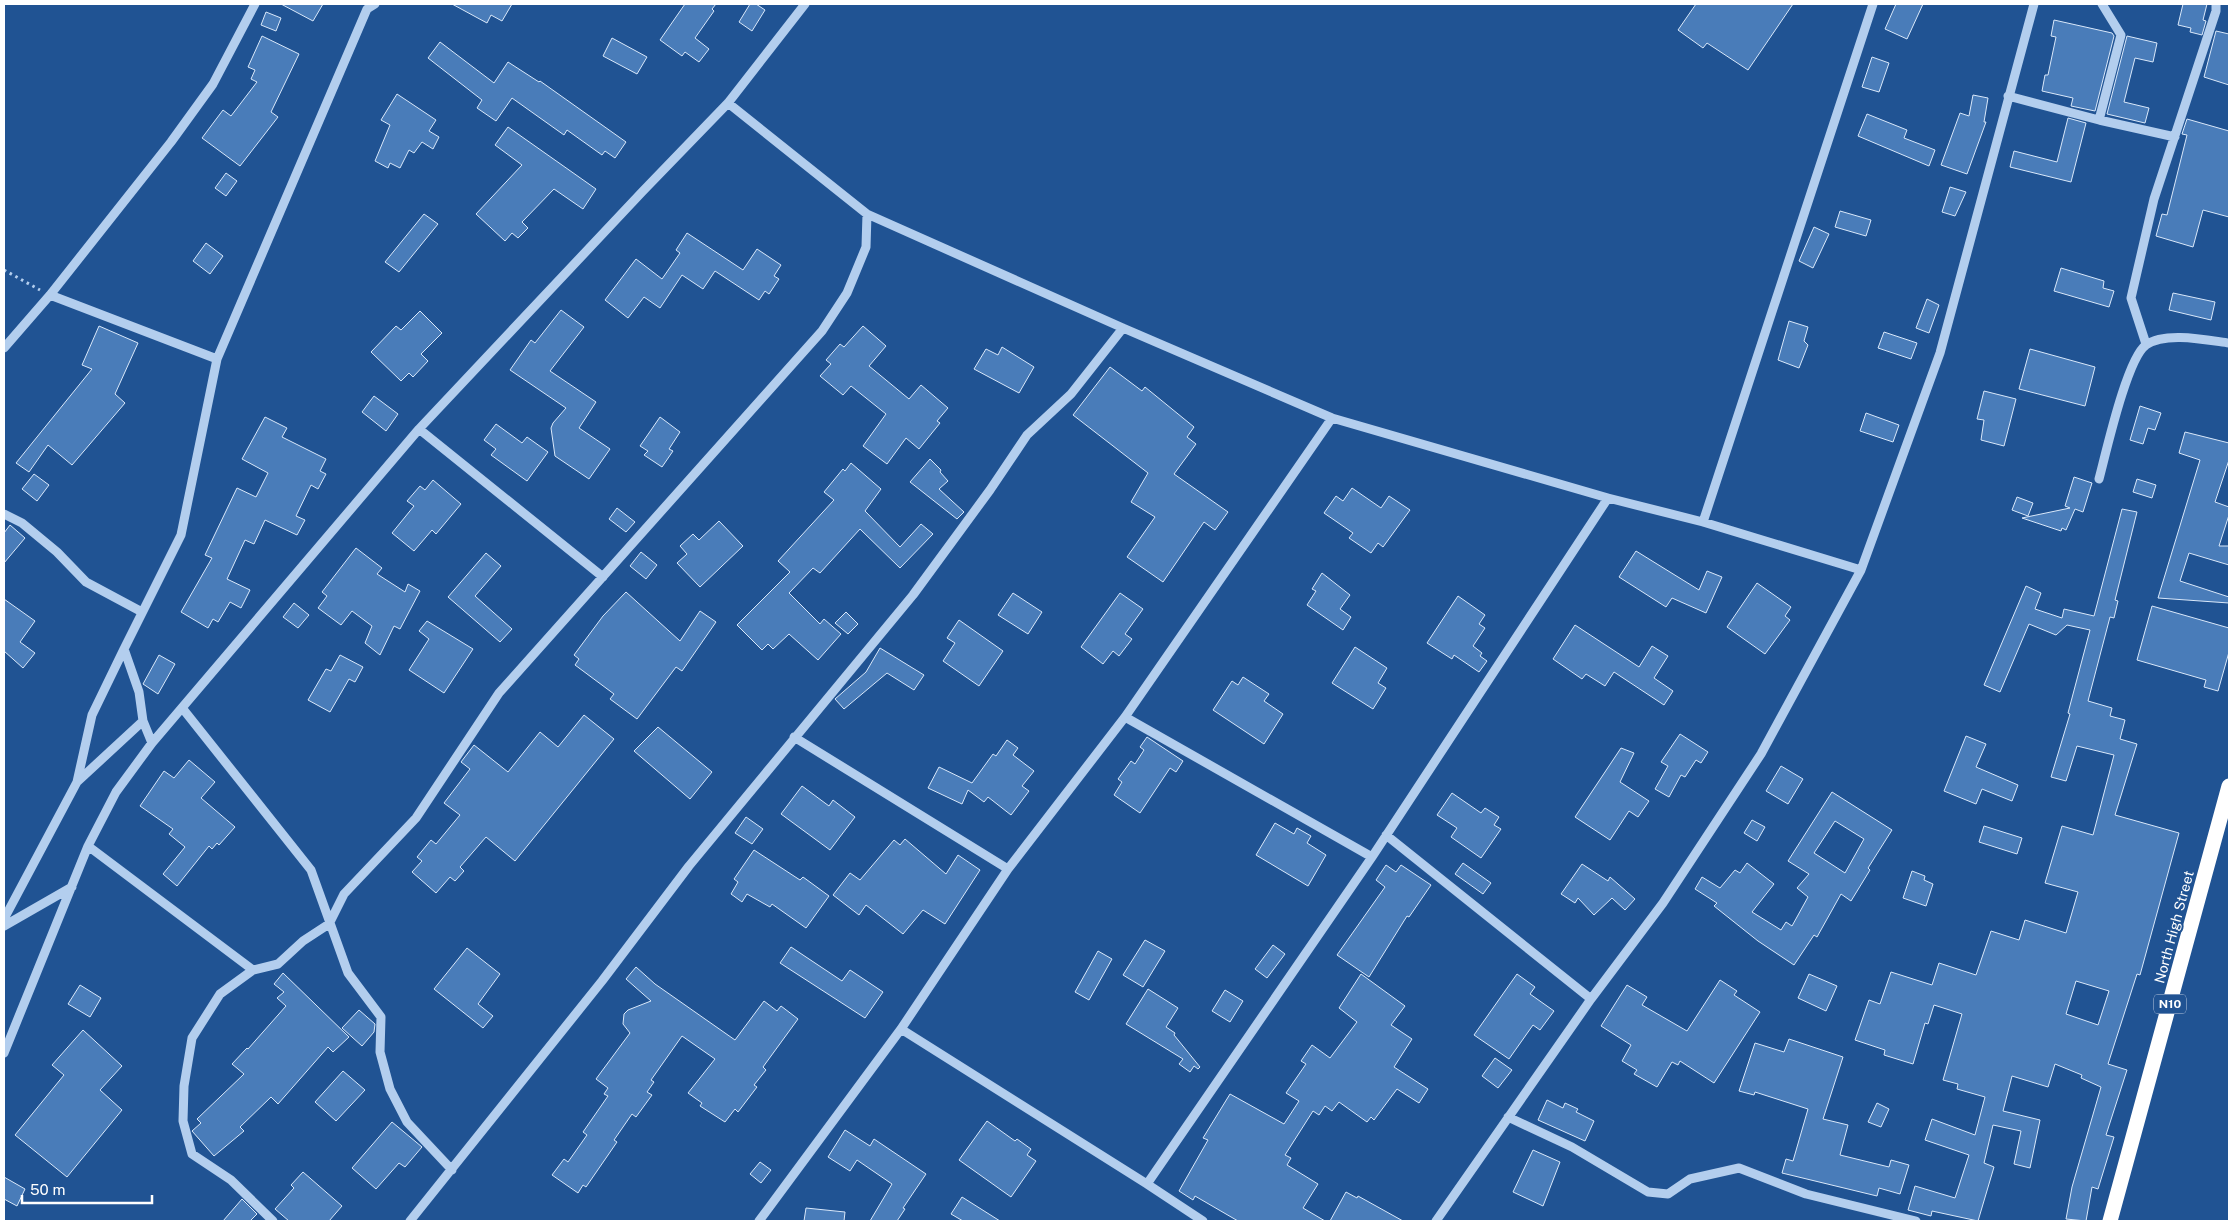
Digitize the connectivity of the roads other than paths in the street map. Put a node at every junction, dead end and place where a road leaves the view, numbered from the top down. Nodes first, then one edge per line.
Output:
1 (255, 4) edge
2 (375, 4) edge
3 (806, 4) edge
4 (1873, 4) edge
5 (2034, 4) edge
6 (2102, 4) edge
7 (2216, 4) edge
8 (2008, 96) junction
9 (728, 103) junction
10 (2099, 120) junction
11 (2175, 137) junction
12 (867, 214) junction
13 (50, 295) junction
14 (1123, 328) junction
15 (2229, 343) edge
16 (2146, 344) junction
17 (4, 348) edge
18 (217, 359) junction
19 (1332, 418) junction
20 (419, 429) junction
21 (2099, 479) dead end
22 (1608, 498) junction
23 (4, 514) edge
24 (1703, 522) junction
25 (1860, 570) junction
26 (603, 577) junction
27 (142, 612) junction
28 (124, 649) junction
29 (183, 709) junction
30 (1125, 717) junction
31 (143, 721) junction
32 (794, 737) junction
33 (152, 743) junction
34 (77, 782) junction
35 (2229, 786) edge
36 (1386, 834) junction
37 (88, 846) junction
38 (1372, 857) junction
39 (1008, 869) junction
40 (72, 887) junction
41 (4, 919) edge
42 (329, 924) junction
43 (4, 926) edge
44 (253, 970) junction
45 (1591, 999) junction
46 (901, 1029) junction
47 (4, 1050) edge
48 (1508, 1117) junction
49 (452, 1170) junction
50 (1148, 1184) junction
51 (273, 1221) edge
52 (410, 1221) edge
53 (759, 1221) edge
54 (1203, 1221) edge
55 (1436, 1221) edge
56 (1916, 1221) edge
57 (2110, 1221) edge

1 - 13 street
2 - 18 street
3 - 9 street
4 - 24 street
5 - 8 street
6 - 10 street
7 - 11 street
8 - 10 street
8 - 25 street
9 - 12 street
9 - 20 street
10 - 11 street
11 - 16 street
12 - 14 street
12 - 26 street
13 - 17 street
13 - 18 street
14 - 19 street
14 - 32 street
15 - 16 street
16 - 21 street
18 - 27 street
19 - 22 street
19 - 30 street
20 - 26 street
20 - 29 street
22 - 24 street
22 - 36 street
23 - 27 street
24 - 25 street
25 - 45 street
26 - 42 street
27 - 28 street
28 - 31 street
28 - 34 street
29 - 33 street
29 - 42 street
30 - 38 street
30 - 39 street
31 - 33 street
31 - 34 street
32 - 39 street
32 - 49 street
33 - 37 street
34 - 41 street
35 - 57 highway, North High Street / N10
36 - 38 street
36 - 45 street
37 - 40 street
37 - 44 street
38 - 50 street
39 - 46 street
40 - 43 street
40 - 47 street
42 - 44 street
42 - 49 street
44 - 51 street
45 - 48 street
46 - 50 street
46 - 53 street
48 - 55 street
48 - 56 street
49 - 52 street
50 - 54 street

